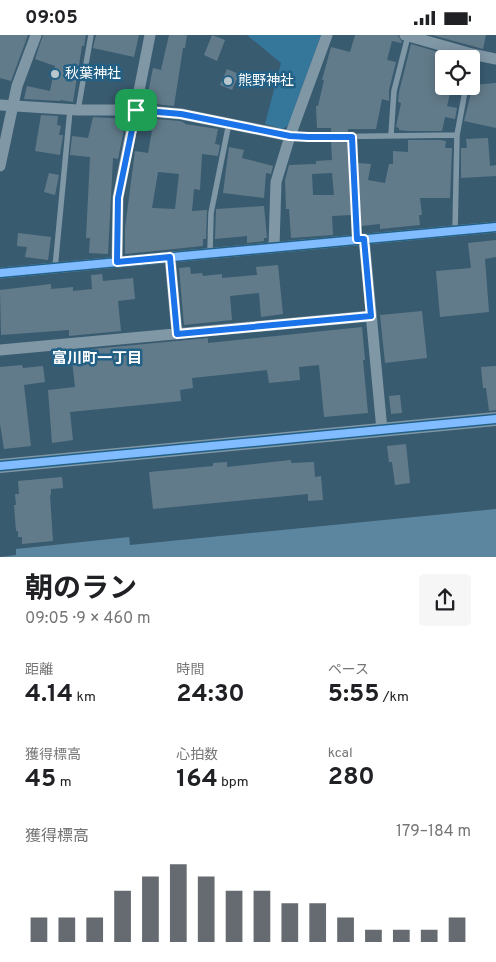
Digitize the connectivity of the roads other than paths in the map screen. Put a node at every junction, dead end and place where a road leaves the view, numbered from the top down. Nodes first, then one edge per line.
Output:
1 (36, 35) edge
2 (91, 35) edge
3 (150, 35) edge
4 (327, 35) edge
5 (406, 36) edge
6 (452, 50) edge
7 (480, 57) edge
8 (496, 59) edge
9 (464, 95) edge
10 (6, 105) edge
11 (74, 110) junction
12 (136, 110) junction
13 (229, 123) junction
14 (391, 135) junction
15 (457, 135) junction
16 (290, 136) junction
17 (352, 137) junction
18 (0, 166) edge
19 (496, 227) edge
20 (455, 230) junction
21 (360, 239) junction
22 (274, 247) junction
23 (210, 253) junction
24 (170, 257) junction
25 (117, 262) junction
26 (55, 268) junction
27 (0, 273) edge
28 (371, 316) junction
29 (177, 334) junction
30 (0, 350) edge
31 (496, 419) edge
32 (382, 430) junction
33 (0, 466) edge

1 - 10 street
2 - 11 lane
3 - 12 street
4 - 16 street
5 - 6 street
5 - 14 lane
7 - 8 street
9 - 15 lane
10 - 11 street
10 - 18 street
11 - 12 street
11 - 26 lane
12 - 13 street
12 - 25 street
13 - 16 street
13 - 23 lane
14 - 15 lane
14 - 17 lane
15 - 20 lane
16 - 17 lane
16 - 22 street
17 - 21 lane
19 - 20 street
20 - 21 street
21 - 22 street
21 - 28 street
22 - 23 street
23 - 24 street
24 - 25 street
24 - 29 street
25 - 26 street
26 - 27 street
28 - 29 street
28 - 32 street
29 - 30 street
31 - 32 street
32 - 33 street

